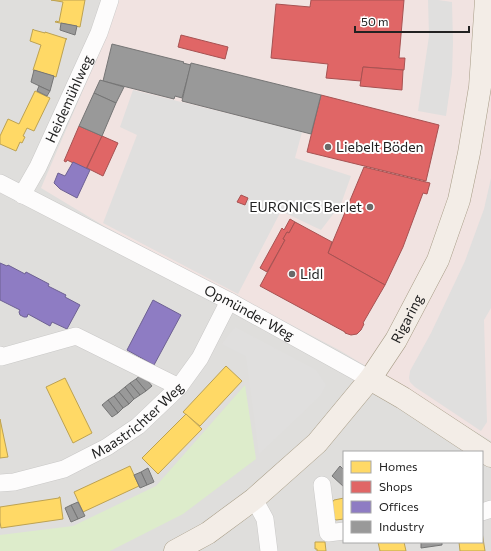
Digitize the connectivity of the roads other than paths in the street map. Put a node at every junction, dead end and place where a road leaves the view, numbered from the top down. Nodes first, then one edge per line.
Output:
1 (110, 0) edge
2 (486, 0) edge
3 (0, 183) edge
4 (22, 195) junction
5 (229, 301) junction
6 (0, 355) edge
7 (370, 379) junction
8 (179, 387) junction
9 (491, 456) edge
10 (0, 483) edge
11 (322, 485) dead end
12 (254, 499) junction
13 (343, 531) edge
14 (175, 551) edge
15 (269, 551) edge

1 - 4 street, Heidemühlweg
2 - 7 main road, Rigaring
3 - 4 street, Opmünder Weg
4 - 5 street, Opmünder Weg
5 - 7 street, Opmünder Weg
5 - 8 street, Maastrichter Weg
6 - 8 street
7 - 9 main road, Opmünder Weg
7 - 12 main road, Rigaring
8 - 10 street, Maastrichter Weg
11 - 13 street
12 - 14 main road, Rigaring
12 - 15 street

